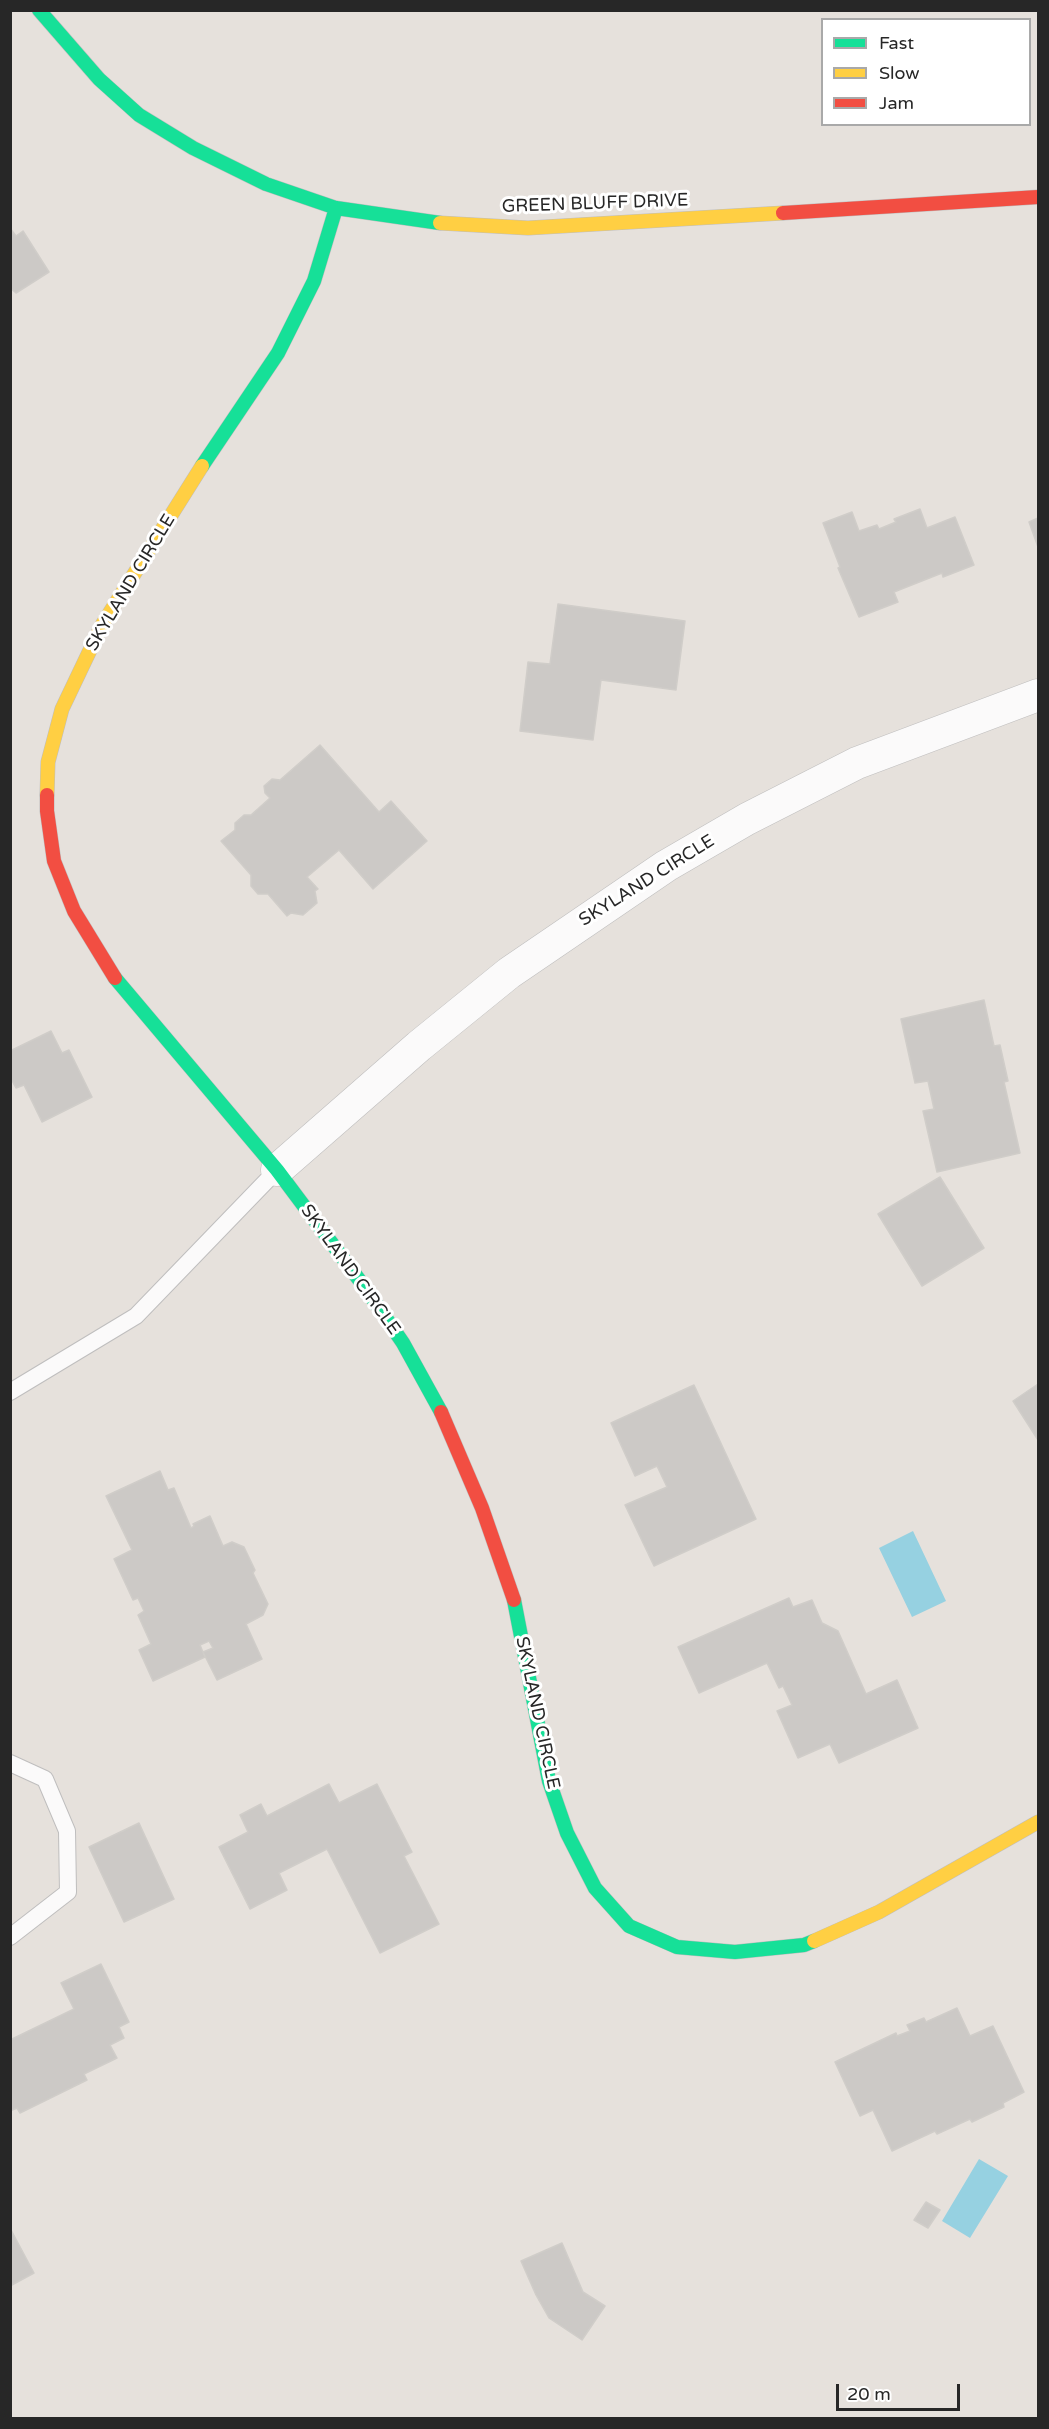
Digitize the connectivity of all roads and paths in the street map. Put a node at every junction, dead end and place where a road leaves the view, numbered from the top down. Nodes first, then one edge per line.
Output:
1 (39, 10) edge
2 (1038, 197) edge
3 (336, 208) junction
4 (1038, 695) edge
5 (277, 1170) junction
6 (10, 1392) edge
7 (10, 1763) edge
8 (1038, 1822) edge
9 (10, 1937) edge

1 - 3 street, GREEN BLUFF DRIVE
2 - 3 street, GREEN BLUFF DRIVE
3 - 5 street, SKYLAND CIRCLE
4 - 5 street, SKYLAND CIRCLE
5 - 6 lane
5 - 8 street, SKYLAND CIRCLE
7 - 9 lane

